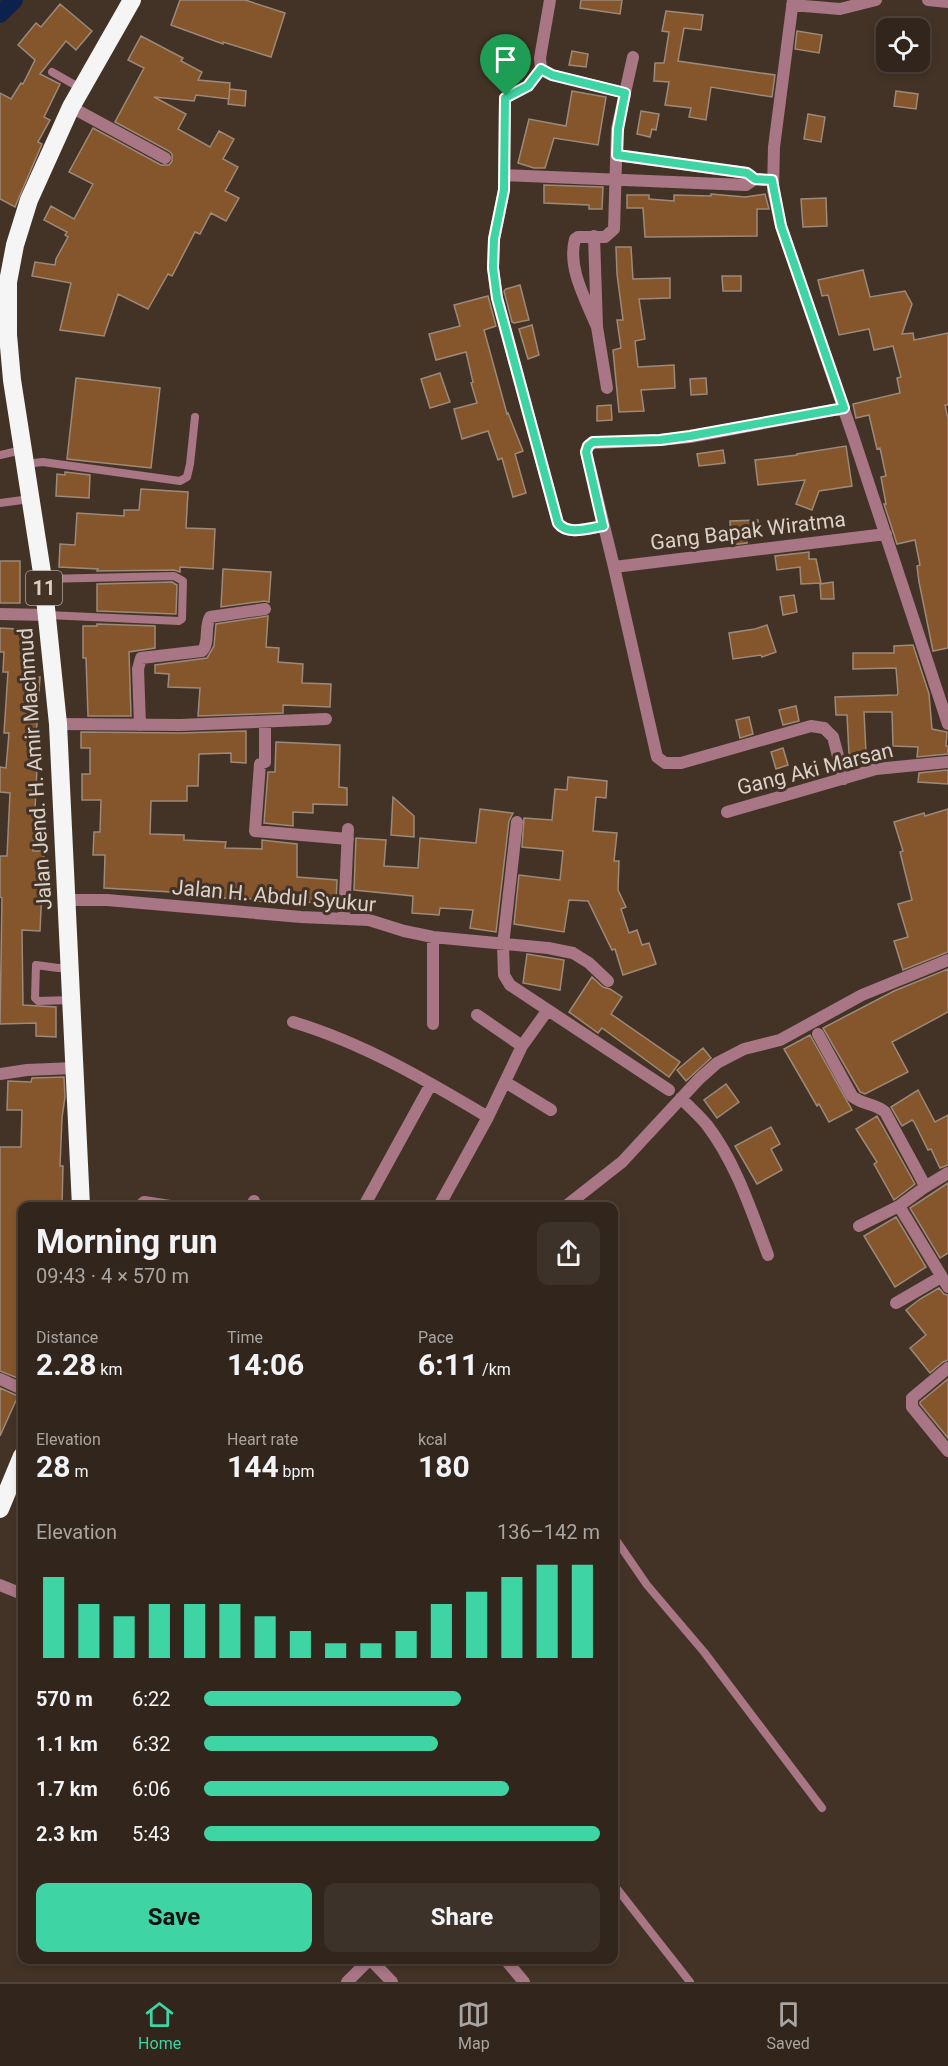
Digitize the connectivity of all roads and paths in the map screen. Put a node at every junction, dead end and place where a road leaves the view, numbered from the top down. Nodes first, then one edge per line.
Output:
1 (132, 0) edge
2 (550, 0) edge
3 (876, 0) edge
4 (928, 0) edge
5 (792, 2) edge
6 (948, 3) edge
7 (633, 57) dead end
8 (541, 69) junction
9 (52, 72) dead end
10 (82, 89) junction
11 (625, 93) junction
12 (71, 107) junction
13 (617, 155) junction
14 (165, 158) dead end
15 (504, 175) junction
16 (755, 179) junction
17 (616, 180) junction
18 (772, 180) junction
19 (594, 236) junction
20 (4, 282) edge
21 (597, 327) junction
22 (608, 388) dead end
23 (7, 395) edge
24 (844, 408) junction
25 (195, 417) dead end
26 (0, 455) edge
27 (23, 457) junction
28 (30, 499) junction
29 (0, 503) edge
30 (603, 526) junction
31 (886, 534) junction
32 (614, 567) junction
33 (43, 579) junction
34 (265, 609) dead end
35 (0, 614) edge
36 (47, 615) junction
37 (326, 719) dead end
38 (266, 722) junction
39 (58, 724) junction
40 (948, 724) edge
41 (140, 725) junction
42 (948, 762) edge
43 (844, 780) junction
44 (727, 812) dead end
45 (517, 822) dead end
46 (67, 900) junction
47 (344, 918) junction
48 (433, 937) junction
49 (503, 945) junction
50 (948, 960) edge
51 (70, 968) junction
52 (608, 981) dead end
53 (71, 1000) junction
54 (547, 1011) junction
55 (477, 1015) dead end
56 (293, 1022) dead end
57 (433, 1024) dead end
58 (818, 1034) dead end
59 (522, 1046) junction
60 (74, 1068) junction
61 (0, 1074) edge
62 (505, 1082) junction
63 (431, 1084) junction
64 (669, 1090) dead end
65 (681, 1098) junction
66 (550, 1110) dead end
67 (488, 1117) junction
68 (948, 1173) edge
69 (926, 1187) junction
70 (81, 1202) edge
71 (366, 1202) edge
72 (441, 1202) edge
73 (571, 1202) edge
74 (899, 1206) junction
75 (860, 1226) dead end
76 (768, 1255) dead end
77 (944, 1282) edge
78 (896, 1303) dead end
79 (948, 1368) edge
80 (0, 1379) edge
81 (18, 1387) edge
82 (948, 1451) edge
83 (18, 1466) edge
84 (0, 1509) edge
85 (618, 1543) edge
86 (0, 1585) edge
87 (18, 1592) edge
88 (822, 1808) dead end
89 (618, 1890) edge
90 (365, 1964) edge
91 (375, 1964) edge
92 (509, 1964) edge
93 (347, 1982) edge
94 (392, 1982) edge
95 (524, 1982) edge
96 (690, 1982) edge

1 - 10 highway, Jalan Jend. H. Amir Machmud / 11
2 - 8 street
3 - 5 street
4 - 6 street
5 - 18 street
7 - 11 street
8 - 11 street
8 - 15 street
9 - 10 lane
10 - 12 highway, Jalan Jend. H. Amir Machmud / 11
11 - 13 street
12 - 14 street
12 - 20 highway, Jalan Jend. H. Amir Machmud / 11
13 - 16 street
13 - 17 street
15 - 17 street
15 - 30 street
16 - 17 street
16 - 18 street
17 - 19 street
18 - 24 street
19 - 21 street
19 - 21 street
20 - 23 highway, Jalan Jend. H. Amir Machmud / 11
21 - 22 street
23 - 27 highway, Jalan Jend. H. Amir Machmud / 11
24 - 30 street
24 - 31 street
25 - 27 lane
26 - 27 lane
27 - 28 highway, Jalan Jend. H. Amir Machmud / 11
28 - 29 lane
28 - 33 highway, Jalan Jend. H. Amir Machmud / 11
30 - 32 street
31 - 32 street, Gang Bapak Wiratma
31 - 40 street
32 - 43 street
33 - 36 highway, Jalan Jend. H. Amir Machmud / 11
33 - 36 lane
34 - 41 street
35 - 36 street
36 - 39 highway, Jalan Jend. H. Amir Machmud / 11
37 - 38 street
38 - 41 street
38 - 47 street
39 - 41 street
39 - 46 highway, Jalan Jend. H. Amir Machmud / 11
42 - 43 street, Gang Aki Marsan
43 - 44 street, Gang Aki Marsan
45 - 49 street
46 - 47 street, Jalan H. Abdul Syukur
46 - 51 highway, Jalan Jend. H. Amir Machmud / 11
47 - 48 street, Jalan H. Abdul Syukur
48 - 49 street, Jalan H. Abdul Syukur
48 - 57 street
49 - 52 street, Jalan H. Abdul Syukur
49 - 54 street
50 - 65 street
51 - 53 highway, Jalan Jend. H. Amir Machmud / 11
51 - 53 lane
53 - 60 highway, Jalan Jend. H. Amir Machmud / 11
54 - 59 street
54 - 64 street
55 - 59 street
56 - 63 street
58 - 69 street
59 - 62 street
60 - 61 street
60 - 70 highway, Jalan Jend. H. Amir Machmud / 11
62 - 66 street
62 - 67 street
63 - 67 street
63 - 71 street
65 - 73 street
65 - 76 street
67 - 72 street
68 - 69 street
69 - 74 street
74 - 75 street
74 - 77 street
77 - 78 street
79 - 82 street
80 - 81 street
83 - 84 highway
85 - 88 lane
86 - 87 street
89 - 96 lane
90 - 93 street
91 - 94 street
92 - 95 street

